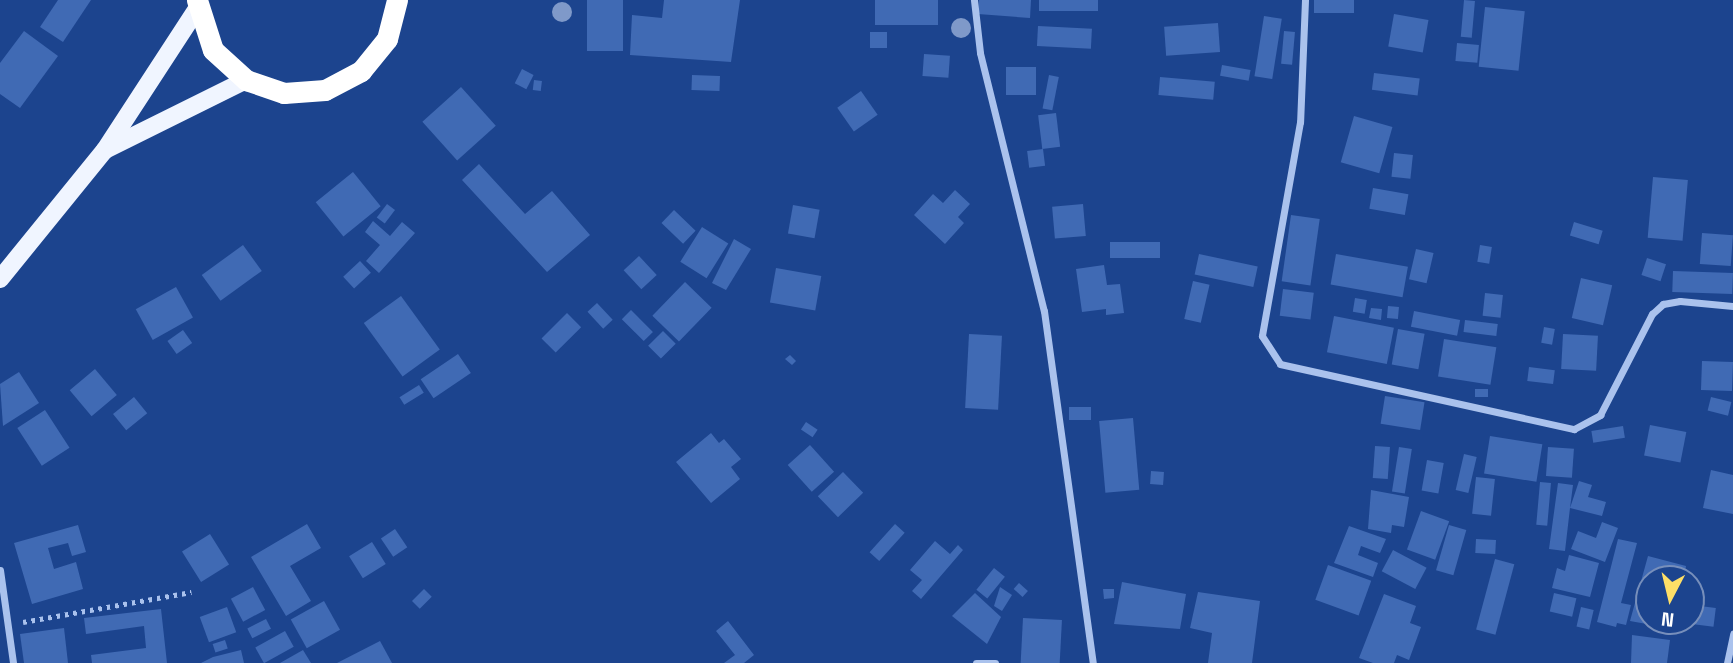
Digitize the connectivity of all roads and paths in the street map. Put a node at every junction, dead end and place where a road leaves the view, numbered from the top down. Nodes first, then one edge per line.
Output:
1 (397, 0) edge
2 (974, 0) edge
3 (1305, 0) edge
4 (197, 5) edge
5 (246, 80) junction
6 (105, 150) junction
7 (0, 279) edge
8 (1733, 306) edge
9 (0, 569) edge
10 (191, 592) dead end
11 (8, 625) junction
12 (1733, 634) edge
13 (13, 663) edge
14 (976, 663) edge
15 (995, 663) edge
16 (1093, 663) edge
17 (1727, 663) edge

1 - 5 highway
2 - 16 street
3 - 8 street
4 - 5 highway
4 - 6 main road
5 - 6 main road
6 - 7 main road
9 - 11 street
10 - 11 path
11 - 13 street
12 - 17 street
14 - 15 street

